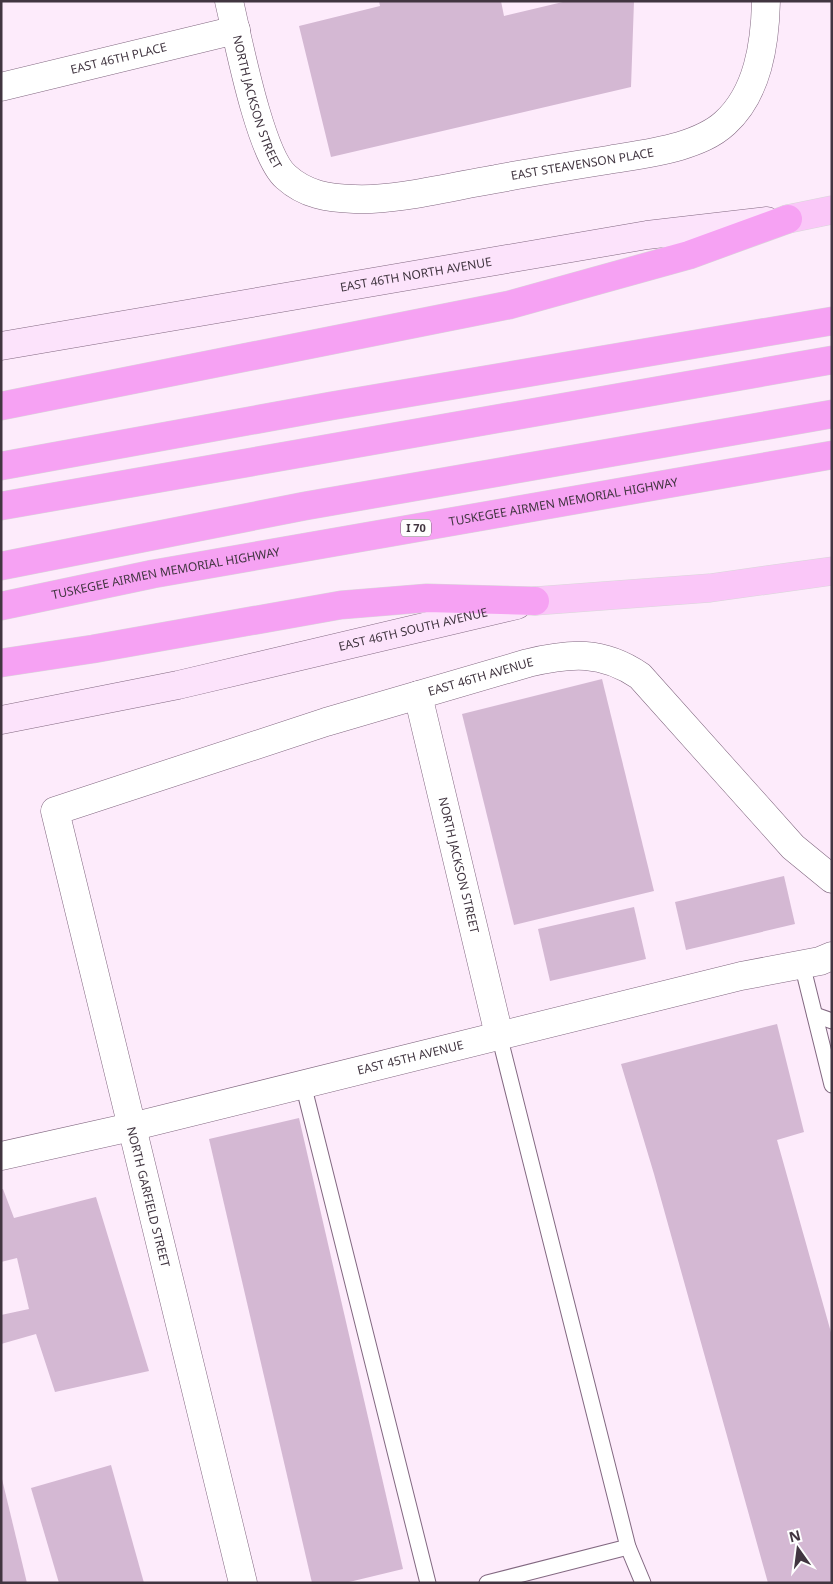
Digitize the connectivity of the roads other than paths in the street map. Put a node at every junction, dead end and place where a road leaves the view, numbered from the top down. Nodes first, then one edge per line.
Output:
1 (229, 1) edge
2 (766, 1) edge
3 (236, 30) junction
4 (1, 87) edge
5 (304, 191) joint
6 (832, 210) edge
7 (788, 219) junction
8 (832, 322) edge
9 (1, 346) edge
10 (832, 360) edge
11 (1, 406) edge
12 (832, 414) edge
13 (832, 455) edge
14 (1, 466) edge
15 (1, 506) edge
16 (1, 566) edge
17 (830, 572) edge
18 (535, 601) junction
19 (1, 606) edge
20 (1, 663) edge
21 (418, 695) junction
22 (1, 720) edge
23 (56, 811) joint
24 (832, 880) edge
25 (818, 960) edge
26 (815, 1015) junction
27 (832, 1021) edge
28 (500, 1035) junction
29 (303, 1084) junction
30 (832, 1085) edge
31 (131, 1127) junction
32 (1, 1156) edge
33 (628, 1546) junction
34 (243, 1583) edge
35 (428, 1583) edge
36 (487, 1583) edge
37 (643, 1583) edge

1 - 3 street, NORTH JACKSON STREET
2 - 5 street, EAST STEAVENSON PLACE
3 - 4 street, EAST 46TH PLACE
3 - 5 street, NORTH JACKSON STREET
6 - 7 main road, EAST 46TH NORTH AVENUE
7 - 9 main road, EAST 46TH NORTH AVENUE
7 - 11 highway
8 - 14 highway
10 - 15 highway
12 - 16 highway
13 - 19 highway, TUSKEGEE AIRMEN MEMORIAL HIGHWAY / I 70
17 - 18 main road, EAST 46TH SOUTH AVENUE
18 - 20 highway
18 - 22 main road, EAST 46TH SOUTH AVENUE
21 - 23 street, EAST 46TH AVENUE
21 - 24 street, EAST 46TH AVENUE
21 - 28 street, NORTH JACKSON STREET
23 - 31 street, NORTH GARFIELD STREET
25 - 26 lane
25 - 28 street, EAST 45TH AVENUE
26 - 27 lane
26 - 30 lane
28 - 29 street, EAST 45TH AVENUE
28 - 33 lane
29 - 31 street, EAST 45TH AVENUE
29 - 35 lane
31 - 32 street, EAST 45TH AVENUE
31 - 34 street, NORTH GARFIELD STREET
33 - 36 lane
33 - 37 lane

